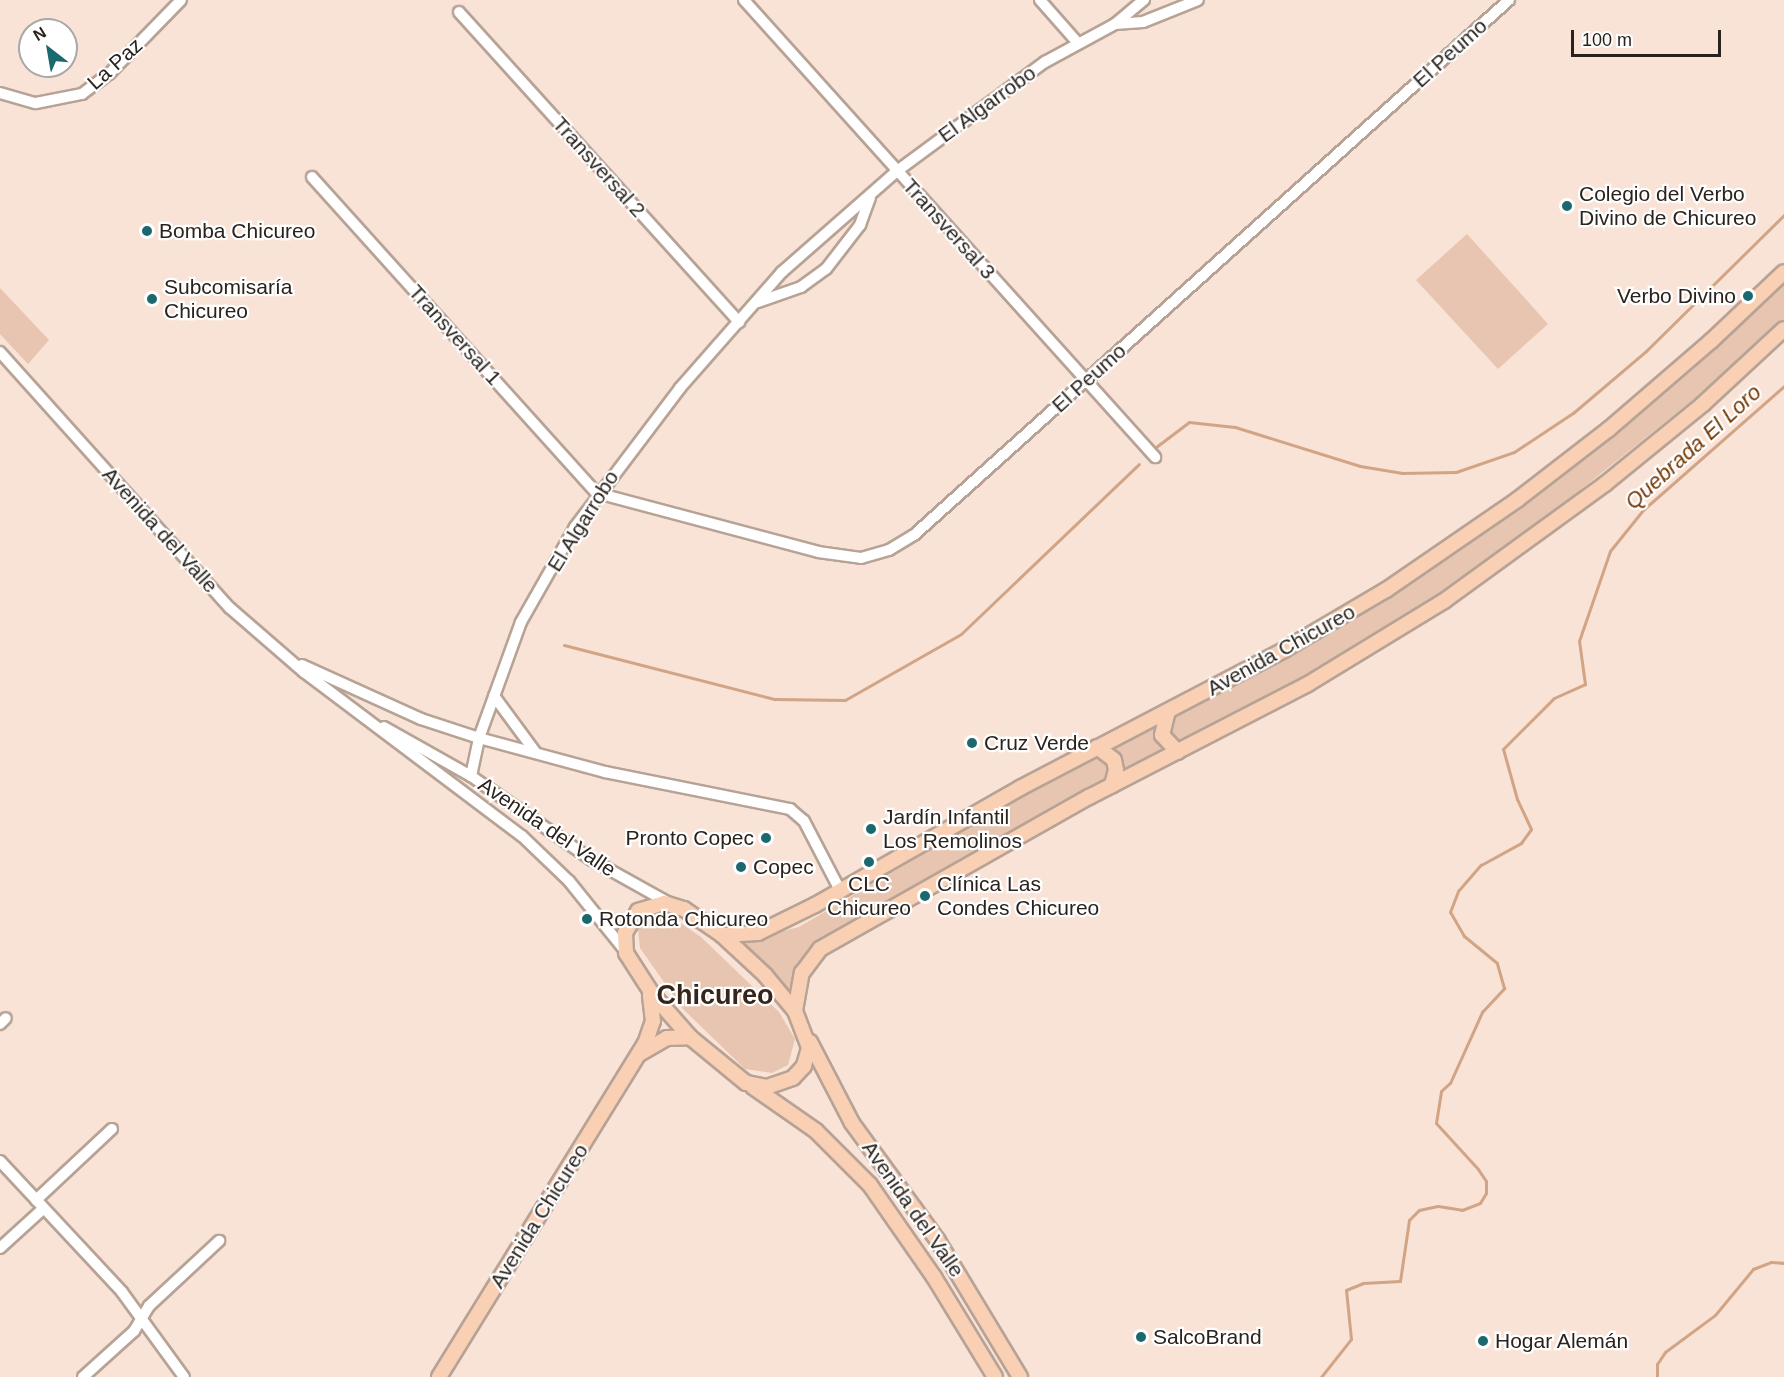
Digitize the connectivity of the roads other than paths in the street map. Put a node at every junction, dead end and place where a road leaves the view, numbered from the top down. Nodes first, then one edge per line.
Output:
1 (181, 0) edge
2 (744, 0) edge
3 (1040, 0) edge
4 (1144, 0) edge
5 (1198, 0) edge
6 (1509, 0) edge
7 (459, 12) dead end
8 (1115, 24) junction
9 (1077, 42) junction
10 (0, 93) edge
11 (897, 171) junction
12 (312, 177) dead end
13 (870, 198) junction
14 (1784, 272) edge
15 (758, 302) junction
16 (739, 322) junction
17 (1784, 329) edge
18 (0, 352) edge
19 (1086, 380) junction
20 (1155, 457) dead end
21 (597, 493) junction
22 (286, 657) junction
23 (333, 694) junction
24 (494, 696) junction
25 (1168, 711) junction
26 (479, 738) junction
27 (1097, 747) junction
28 (1178, 752) junction
29 (538, 755) junction
30 (471, 776) junction
31 (1112, 785) junction
32 (841, 891) junction
33 (669, 903) junction
34 (722, 935) junction
35 (626, 953) junction
36 (647, 987) junction
37 (795, 1011) junction
38 (690, 1037) junction
39 (809, 1040) junction
40 (639, 1054) junction
41 (746, 1083) junction
42 (112, 1129) dead end
43 (0, 1161) edge
44 (40, 1204) junction
45 (219, 1241) dead end
46 (0, 1248) edge
47 (142, 1317) junction
48 (83, 1377) edge
49 (184, 1377) edge
50 (439, 1377) edge
51 (994, 1377) edge
52 (1020, 1377) edge

1 - 10 street, La Paz
2 - 11 street, Transversal 3
3 - 9 street
4 - 8 street
5 - 8 street
6 - 19 street, El Peumo
7 - 16 street, Transversal 2
8 - 9 street, El Algarrobo
9 - 11 street, El Algarrobo
11 - 13 street, El Algarrobo
11 - 19 street, Transversal 3
12 - 21 street, Transversal 1
13 - 15 street, El Algarrobo
13 - 15 street
14 - 25 main road, Avenida Chicureo
15 - 16 street, El Algarrobo
16 - 21 street, El Algarrobo
17 - 28 main road, Avenida Chicureo
18 - 22 street, Avenida del Valle
19 - 20 street, Transversal 3
19 - 21 street, El Peumo
21 - 24 street, El Algarrobo
22 - 23 street, Avenida del Valle
22 - 26 street
23 - 30 street, Avenida del Valle
23 - 35 street, Avenida del Valle
24 - 26 street, El Algarrobo
24 - 29 street
25 - 27 main road, Avenida Chicureo
25 - 28 main road
26 - 29 street
26 - 30 street, El Algarrobo
27 - 31 main road
27 - 32 main road, Avenida Chicureo
28 - 31 main road, Avenida Chicureo
29 - 32 street
30 - 33 street, Avenida del Valle
31 - 37 main road, Avenida Chicureo
32 - 34 main road, Avenida Chicureo
33 - 34 main road, Avenida del Valle
33 - 35 main road
34 - 37 main road, Avenida del Valle
35 - 36 main road
36 - 38 main road, Avenida del Valle
36 - 40 main road, Avenida Chicureo
37 - 39 main road, Avenida del Valle
38 - 40 main road, Avenida Chicureo
38 - 41 main road, Avenida del Valle
39 - 41 main road
39 - 52 main road, Avenida del Valle
40 - 50 main road, Avenida Chicureo
41 - 51 main road, Avenida del Valle
42 - 44 street
43 - 44 street
44 - 46 street
44 - 47 street
45 - 47 street
47 - 48 street
47 - 49 street

